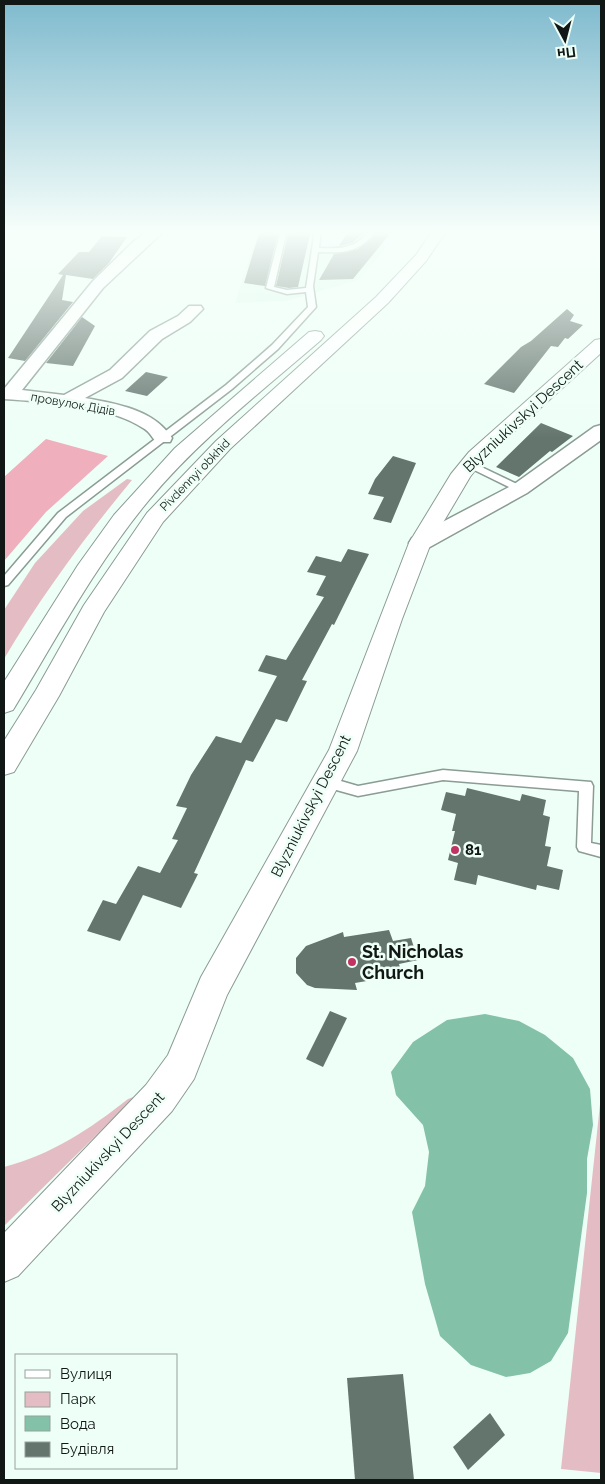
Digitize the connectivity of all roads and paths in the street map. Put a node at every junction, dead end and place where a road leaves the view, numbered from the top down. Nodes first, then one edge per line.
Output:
1 (87, 299) edge
2 (310, 299) edge
3 (383, 299) edge
4 (195, 309) dead end
5 (325, 327) dead end
6 (601, 344) edge
7 (7, 394) edge
8 (66, 401) junction
9 (601, 431) edge
10 (163, 438) junction
11 (470, 464) junction
12 (520, 489) junction
13 (420, 543) junction
14 (4, 583) edge
15 (4, 703) edge
16 (4, 764) edge
17 (327, 782) junction
18 (601, 851) edge
19 (4, 1262) edge

1 - 7 street
2 - 10 lane
3 - 16 main road, Pivdennyi obkhid
4 - 8 street
5 - 15 main road, Pivdennyi obkhid
6 - 11 main road, Blyzniukivskyi Descent
7 - 8 street, провулок Дідів
8 - 10 street, провулок Дідів
9 - 12 street
10 - 14 lane
11 - 12 lane
11 - 13 main road, Blyzniukivskyi Descent
12 - 13 street
13 - 17 main road, Blyzniukivskyi Descent
17 - 18 lane
17 - 19 main road, Blyzniukivskyi Descent

